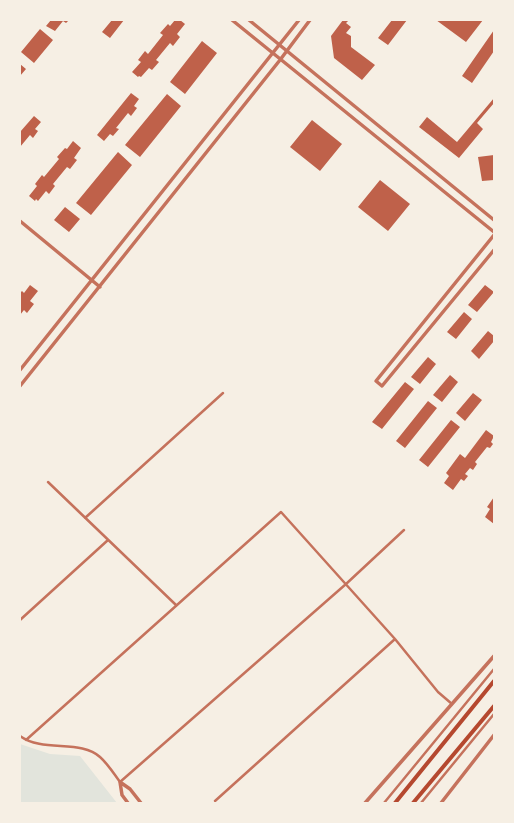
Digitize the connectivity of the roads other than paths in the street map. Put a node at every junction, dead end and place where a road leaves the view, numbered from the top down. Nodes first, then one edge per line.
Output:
1 (232, 20) edge
2 (249, 20) edge
3 (299, 20) edge
4 (310, 20) edge
5 (280, 45) junction
6 (287, 51) junction
7 (273, 54) junction
8 (280, 60) junction
9 (494, 220) edge
10 (20, 221) edge
11 (494, 234) edge
12 (494, 250) edge
13 (92, 280) junction
14 (100, 286) junction
15 (20, 370) edge
16 (20, 386) edge
17 (223, 393) dead end
18 (48, 482) dead end
19 (85, 518) junction
20 (404, 530) dead end
21 (108, 540) junction
22 (346, 584) junction
23 (176, 605) junction
24 (20, 620) edge
25 (395, 640) junction
26 (494, 656) edge
27 (494, 670) edge
28 (494, 681) edge
29 (452, 704) junction
30 (494, 706) edge
31 (494, 714) edge
32 (494, 735) edge
33 (20, 736) edge
34 (26, 740) junction
35 (120, 782) junction
36 (215, 801) dead end
37 (128, 803) edge
38 (141, 803) edge
39 (365, 803) edge
40 (384, 803) edge
41 (395, 803) edge
42 (413, 803) edge
43 (421, 803) edge
44 (441, 803) edge

1 - 7 street
2 - 5 street
3 - 5 street
4 - 6 street
5 - 6 street
5 - 7 street
6 - 8 street
6 - 9 street
7 - 8 street
7 - 13 street
8 - 11 street
8 - 14 street
10 - 13 street
11 - 12 street
13 - 14 street
13 - 15 street
14 - 16 street
17 - 19 street
18 - 19 street
19 - 21 street
20 - 22 street
21 - 23 street
21 - 24 street
22 - 23 street
22 - 25 street
22 - 35 street
23 - 34 street
25 - 29 street
25 - 36 street
26 - 29 street
27 - 40 street
28 - 41 main road
29 - 39 street
30 - 42 main road
31 - 43 street
32 - 44 street
33 - 34 street
34 - 35 street
35 - 37 street
35 - 38 street

